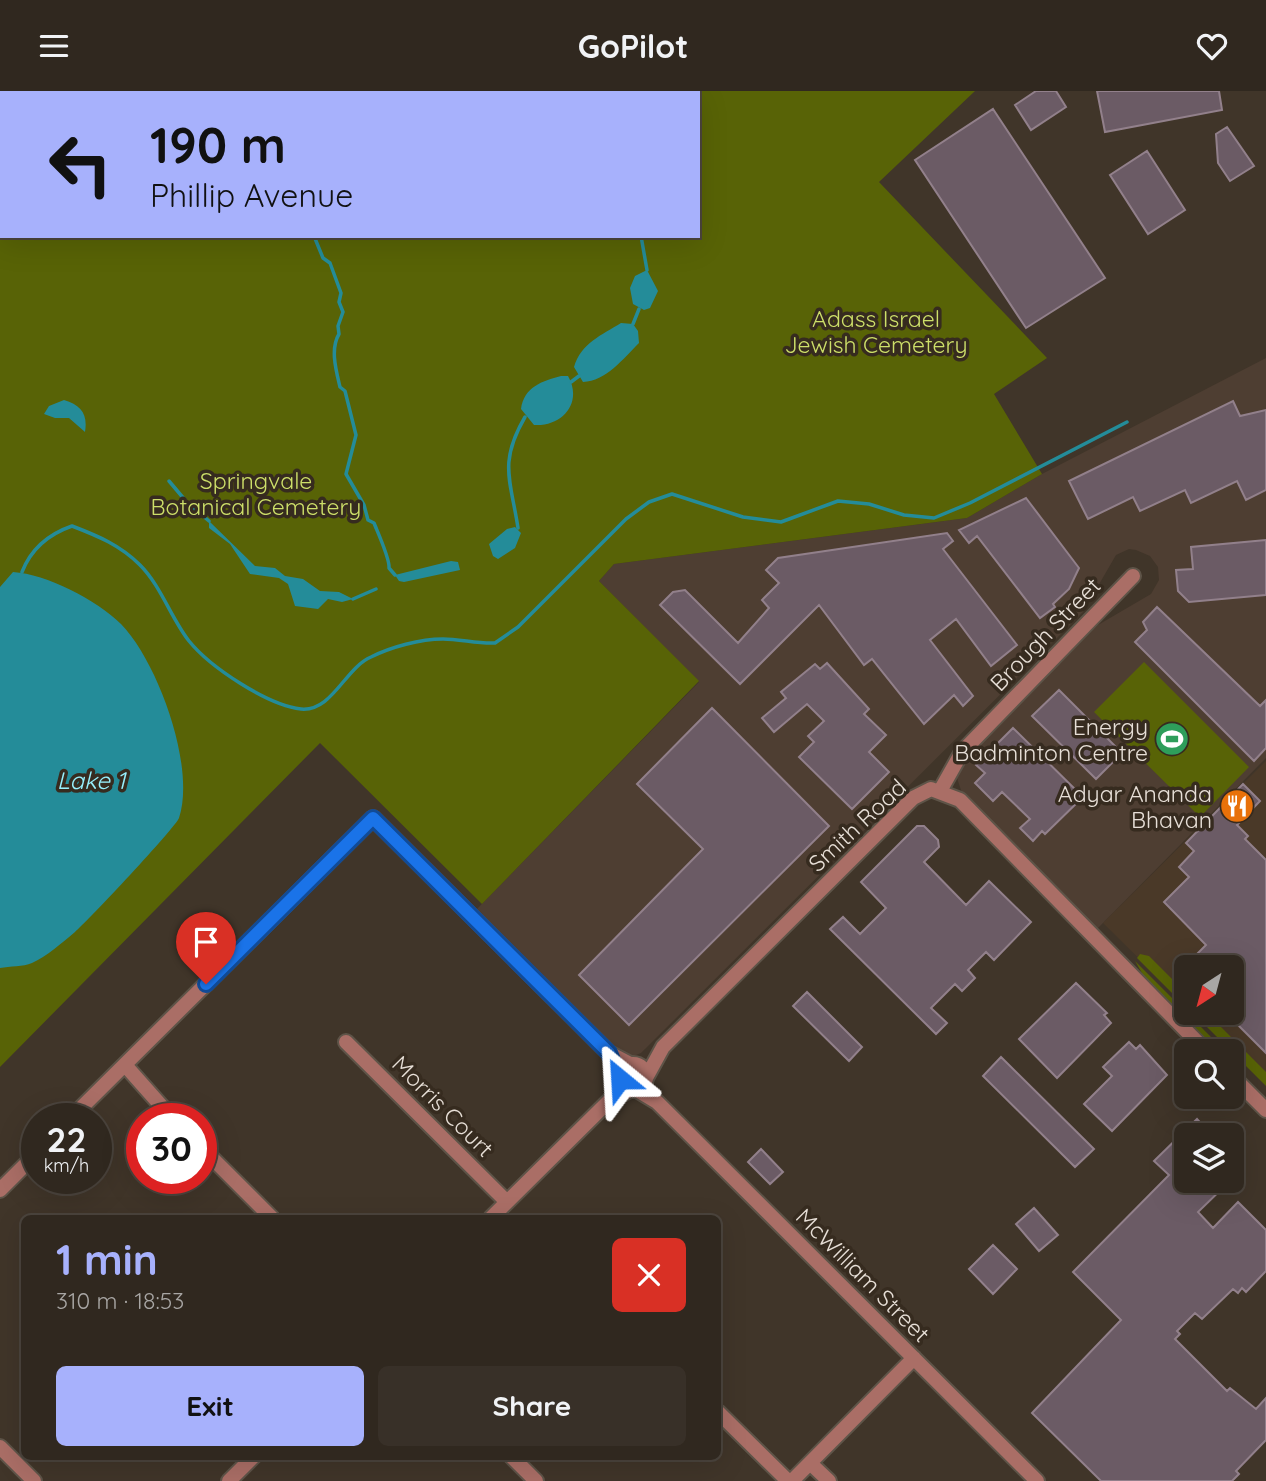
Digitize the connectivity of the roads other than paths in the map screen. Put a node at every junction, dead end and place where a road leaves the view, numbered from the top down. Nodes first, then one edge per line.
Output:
1 (1133, 576) dead end
2 (940, 791) junction
3 (1194, 1039) edge
4 (346, 1042) dead end
5 (121, 1068) junction
6 (632, 1077) junction
7 (1244, 1088) edge
8 (87, 1103) edge
9 (157, 1103) edge
10 (1266, 1110) edge
11 (217, 1163) edge
12 (21, 1169) edge
13 (0, 1190) edge
14 (507, 1202) junction
15 (269, 1215) edge
16 (494, 1215) edge
17 (914, 1358) junction
18 (721, 1415) edge
19 (0, 1447) edge
20 (250, 1460) edge
21 (515, 1460) edge
22 (810, 1463) junction
23 (34, 1481) edge
24 (229, 1481) edge
25 (536, 1481) edge
26 (790, 1481) edge
27 (829, 1481) edge
28 (1037, 1481) edge

1 - 2 street, Brough Street
2 - 3 street, Smith Road
2 - 6 street, Smith Road
4 - 14 street, Morris Court
5 - 6 street, McWilliam Street
5 - 8 street
5 - 9 street
6 - 14 street
6 - 17 street, McWilliam Street
7 - 10 street
11 - 15 street
12 - 13 street
14 - 16 street
17 - 22 street
17 - 28 street, McWilliam Street
18 - 26 street
19 - 23 street
20 - 24 street
21 - 25 street
22 - 26 street
22 - 27 street

